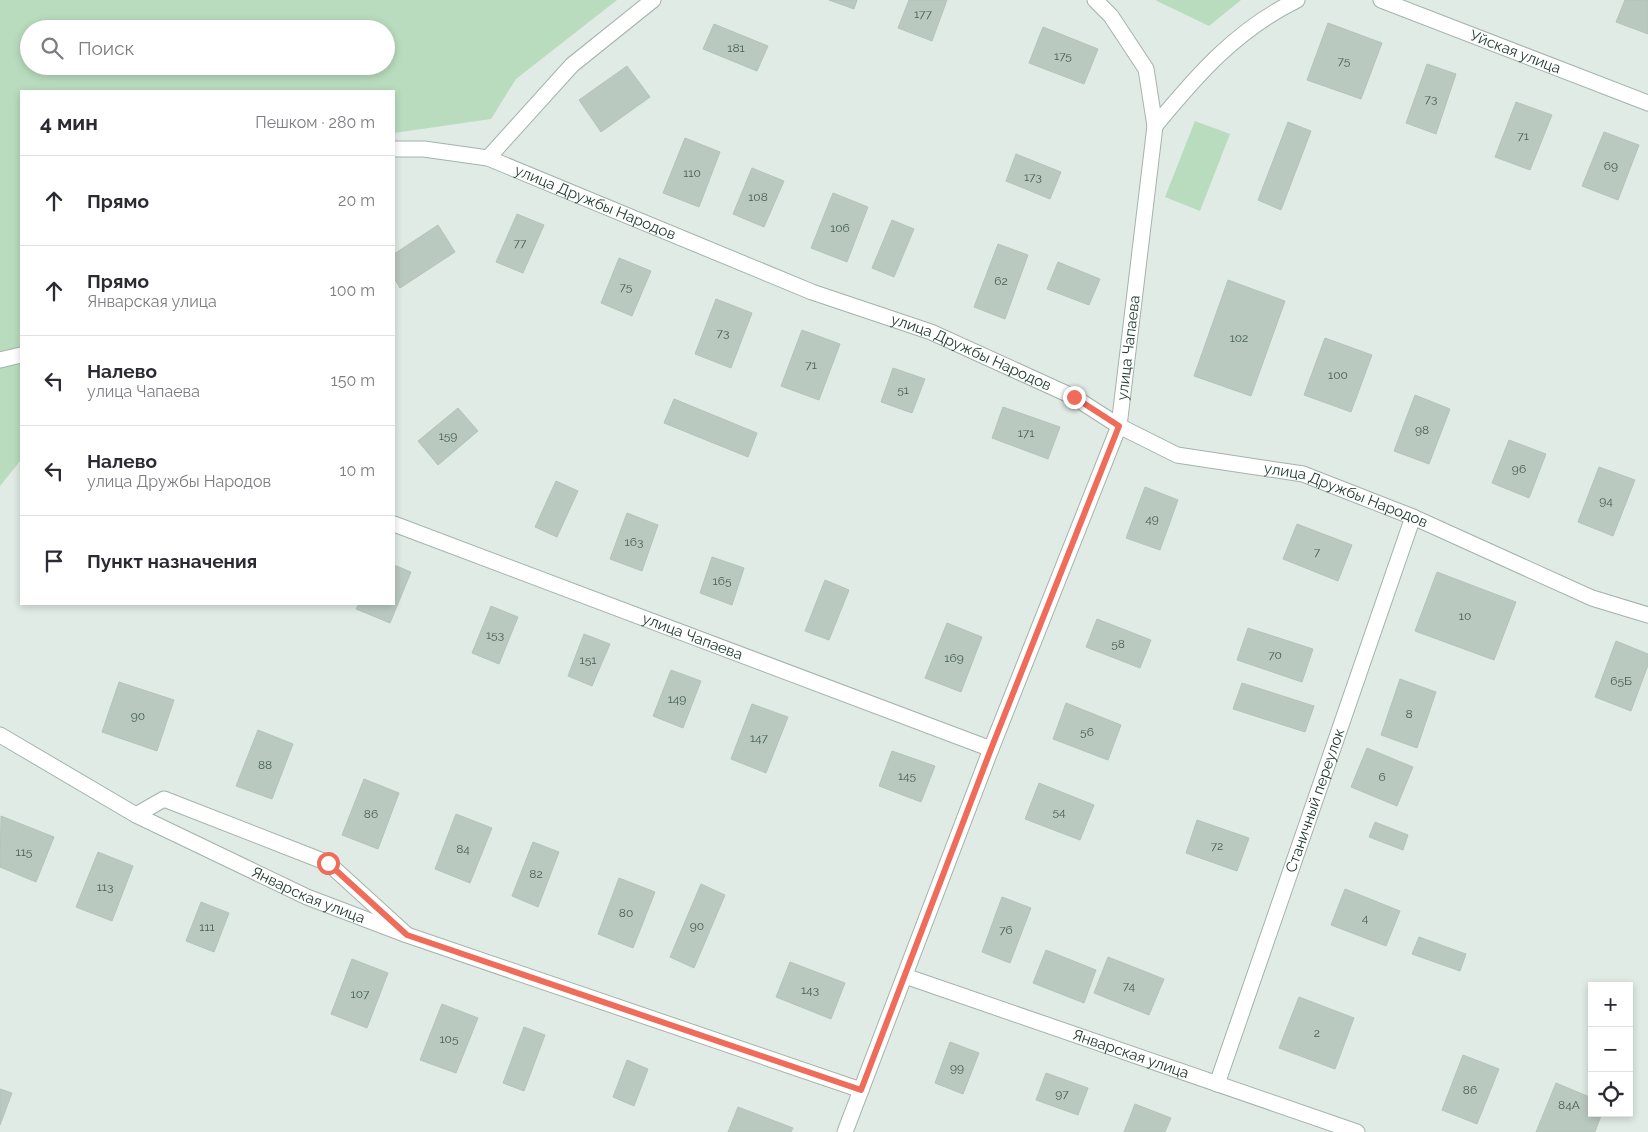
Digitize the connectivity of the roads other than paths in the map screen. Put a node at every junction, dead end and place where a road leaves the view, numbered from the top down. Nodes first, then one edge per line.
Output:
1 (654, 0) edge
2 (1095, 0) edge
3 (1297, 0) edge
4 (1381, 0) edge
5 (1648, 103) edge
6 (1155, 126) junction
7 (395, 149) edge
8 (488, 158) junction
9 (20, 355) edge
10 (0, 360) edge
11 (1119, 426) junction
12 (1413, 517) junction
13 (395, 524) edge
14 (1648, 615) edge
15 (0, 735) edge
16 (991, 749) junction
17 (136, 815) junction
18 (407, 935) junction
19 (905, 976) junction
20 (1217, 1084) junction
21 (861, 1090) junction
22 (845, 1132) edge
23 (1357, 1132) edge

1 - 8 street
2 - 6 street, улица Чапаева
3 - 6 street
4 - 5 street, Уйская улица
6 - 11 street, улица Чапаева
7 - 8 street, улица Дружбы Народов
8 - 11 street, улица Дружбы Народов
9 - 10 street
11 - 12 street, улица Дружбы Народов
11 - 16 street, улица Чапаева
12 - 14 street, улица Дружбы Народов
12 - 20 street, Станичный переулок
13 - 16 street, улица Чапаева
15 - 17 street, Январская улица
16 - 19 street, улица Чапаева
17 - 18 street, Январская улица
17 - 18 street
18 - 21 street, Январская улица
19 - 20 street, Январская улица
19 - 21 street, улица Чапаева
20 - 23 street, Январская улица
21 - 22 street, улица Чапаева

